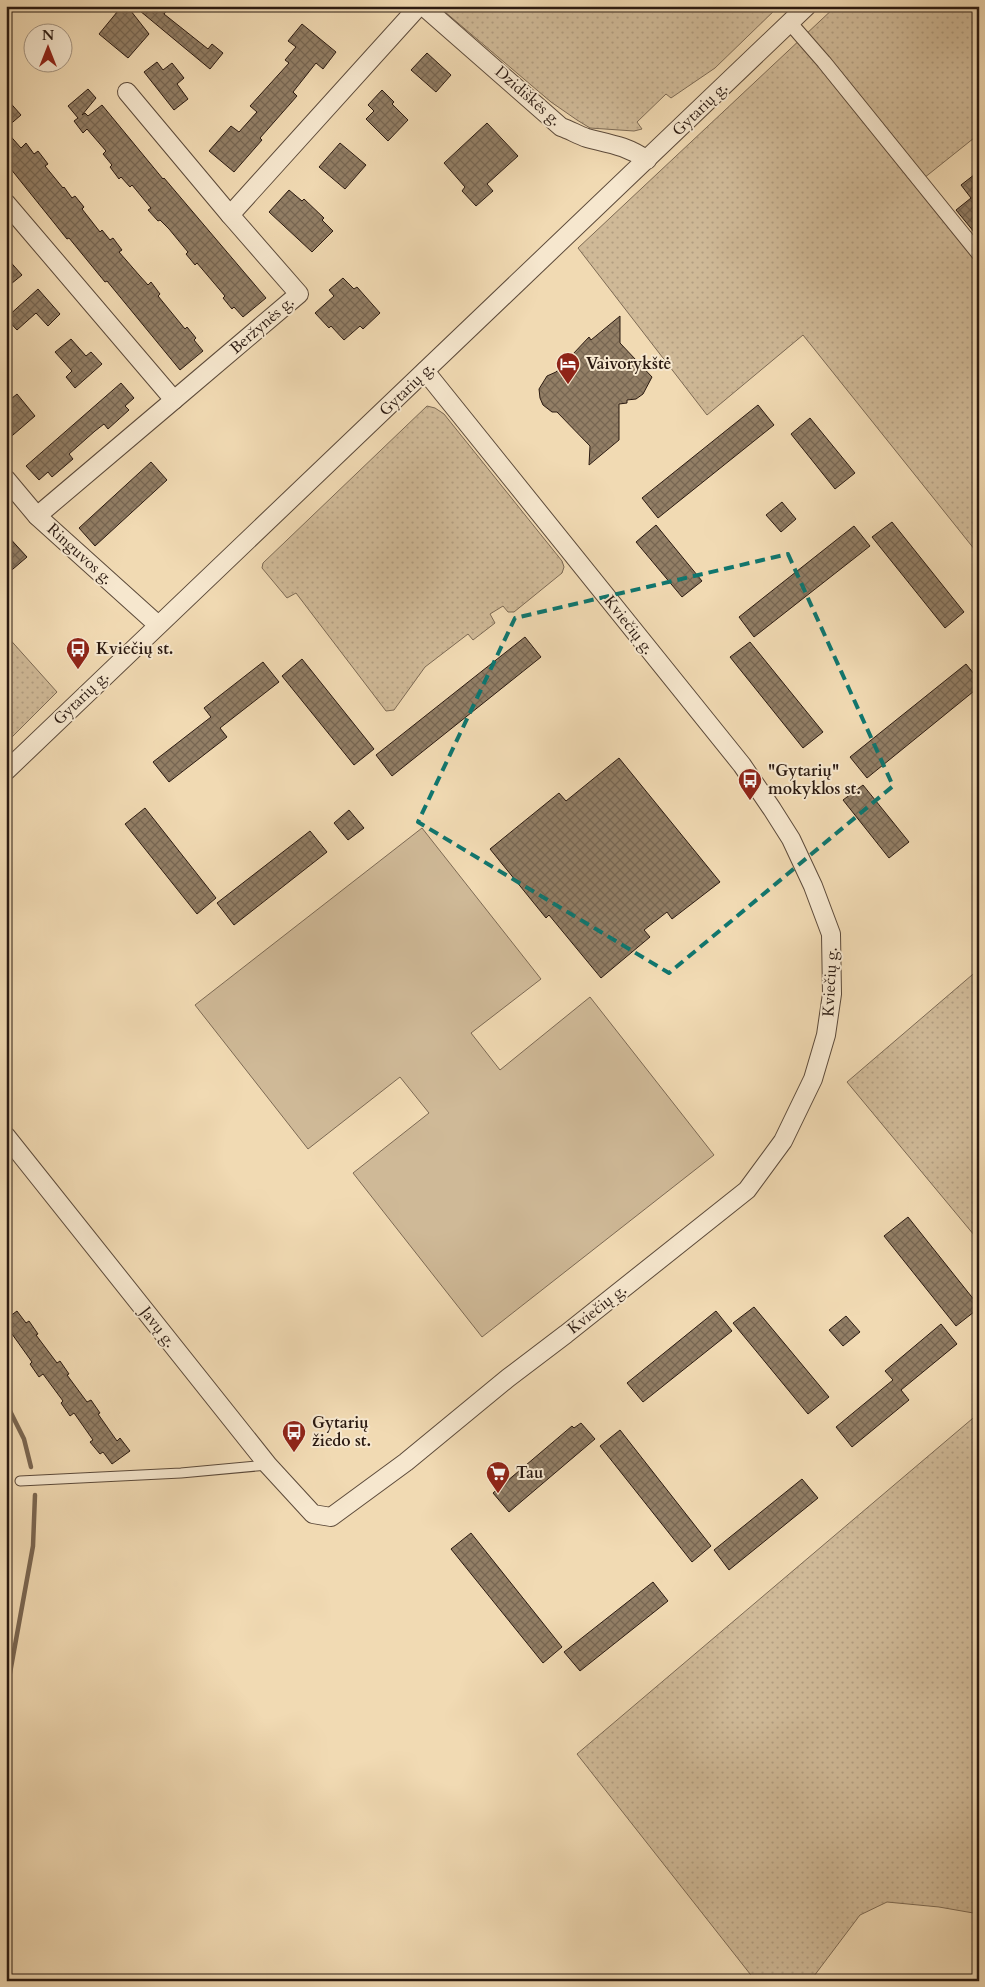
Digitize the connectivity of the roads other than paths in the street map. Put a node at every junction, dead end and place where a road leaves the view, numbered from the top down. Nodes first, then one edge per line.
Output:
1 (419, 6) edge
2 (423, 6) edge
3 (807, 6) edge
4 (790, 23) junction
5 (127, 92) dead end
6 (647, 160) junction
7 (6, 203) edge
8 (230, 216) junction
9 (979, 254) edge
10 (425, 371) junction
11 (174, 400) junction
12 (6, 479) edge
13 (38, 516) junction
14 (158, 624) junction
15 (6, 770) edge
16 (6, 1136) edge
17 (268, 1465) junction
18 (20, 1481) dead end
19 (314, 1514) joint

1 - 8 street
2 - 6 street, Dzidiškės g.
3 - 4 street, Gytarių g.
4 - 6 street, Gytarių g.
4 - 9 street
5 - 8 street
6 - 10 street, Gytarių g.
7 - 11 street
8 - 11 street, Beržynės g.
10 - 14 street, Gytarių g.
10 - 19 street, Kviečių g.
11 - 13 street
12 - 13 street, Ringuvos g.
13 - 14 street, Ringuvos g.
14 - 15 street, Gytarių g.
16 - 17 street, Javų g.
17 - 18 lane
17 - 19 street, Javų g.

